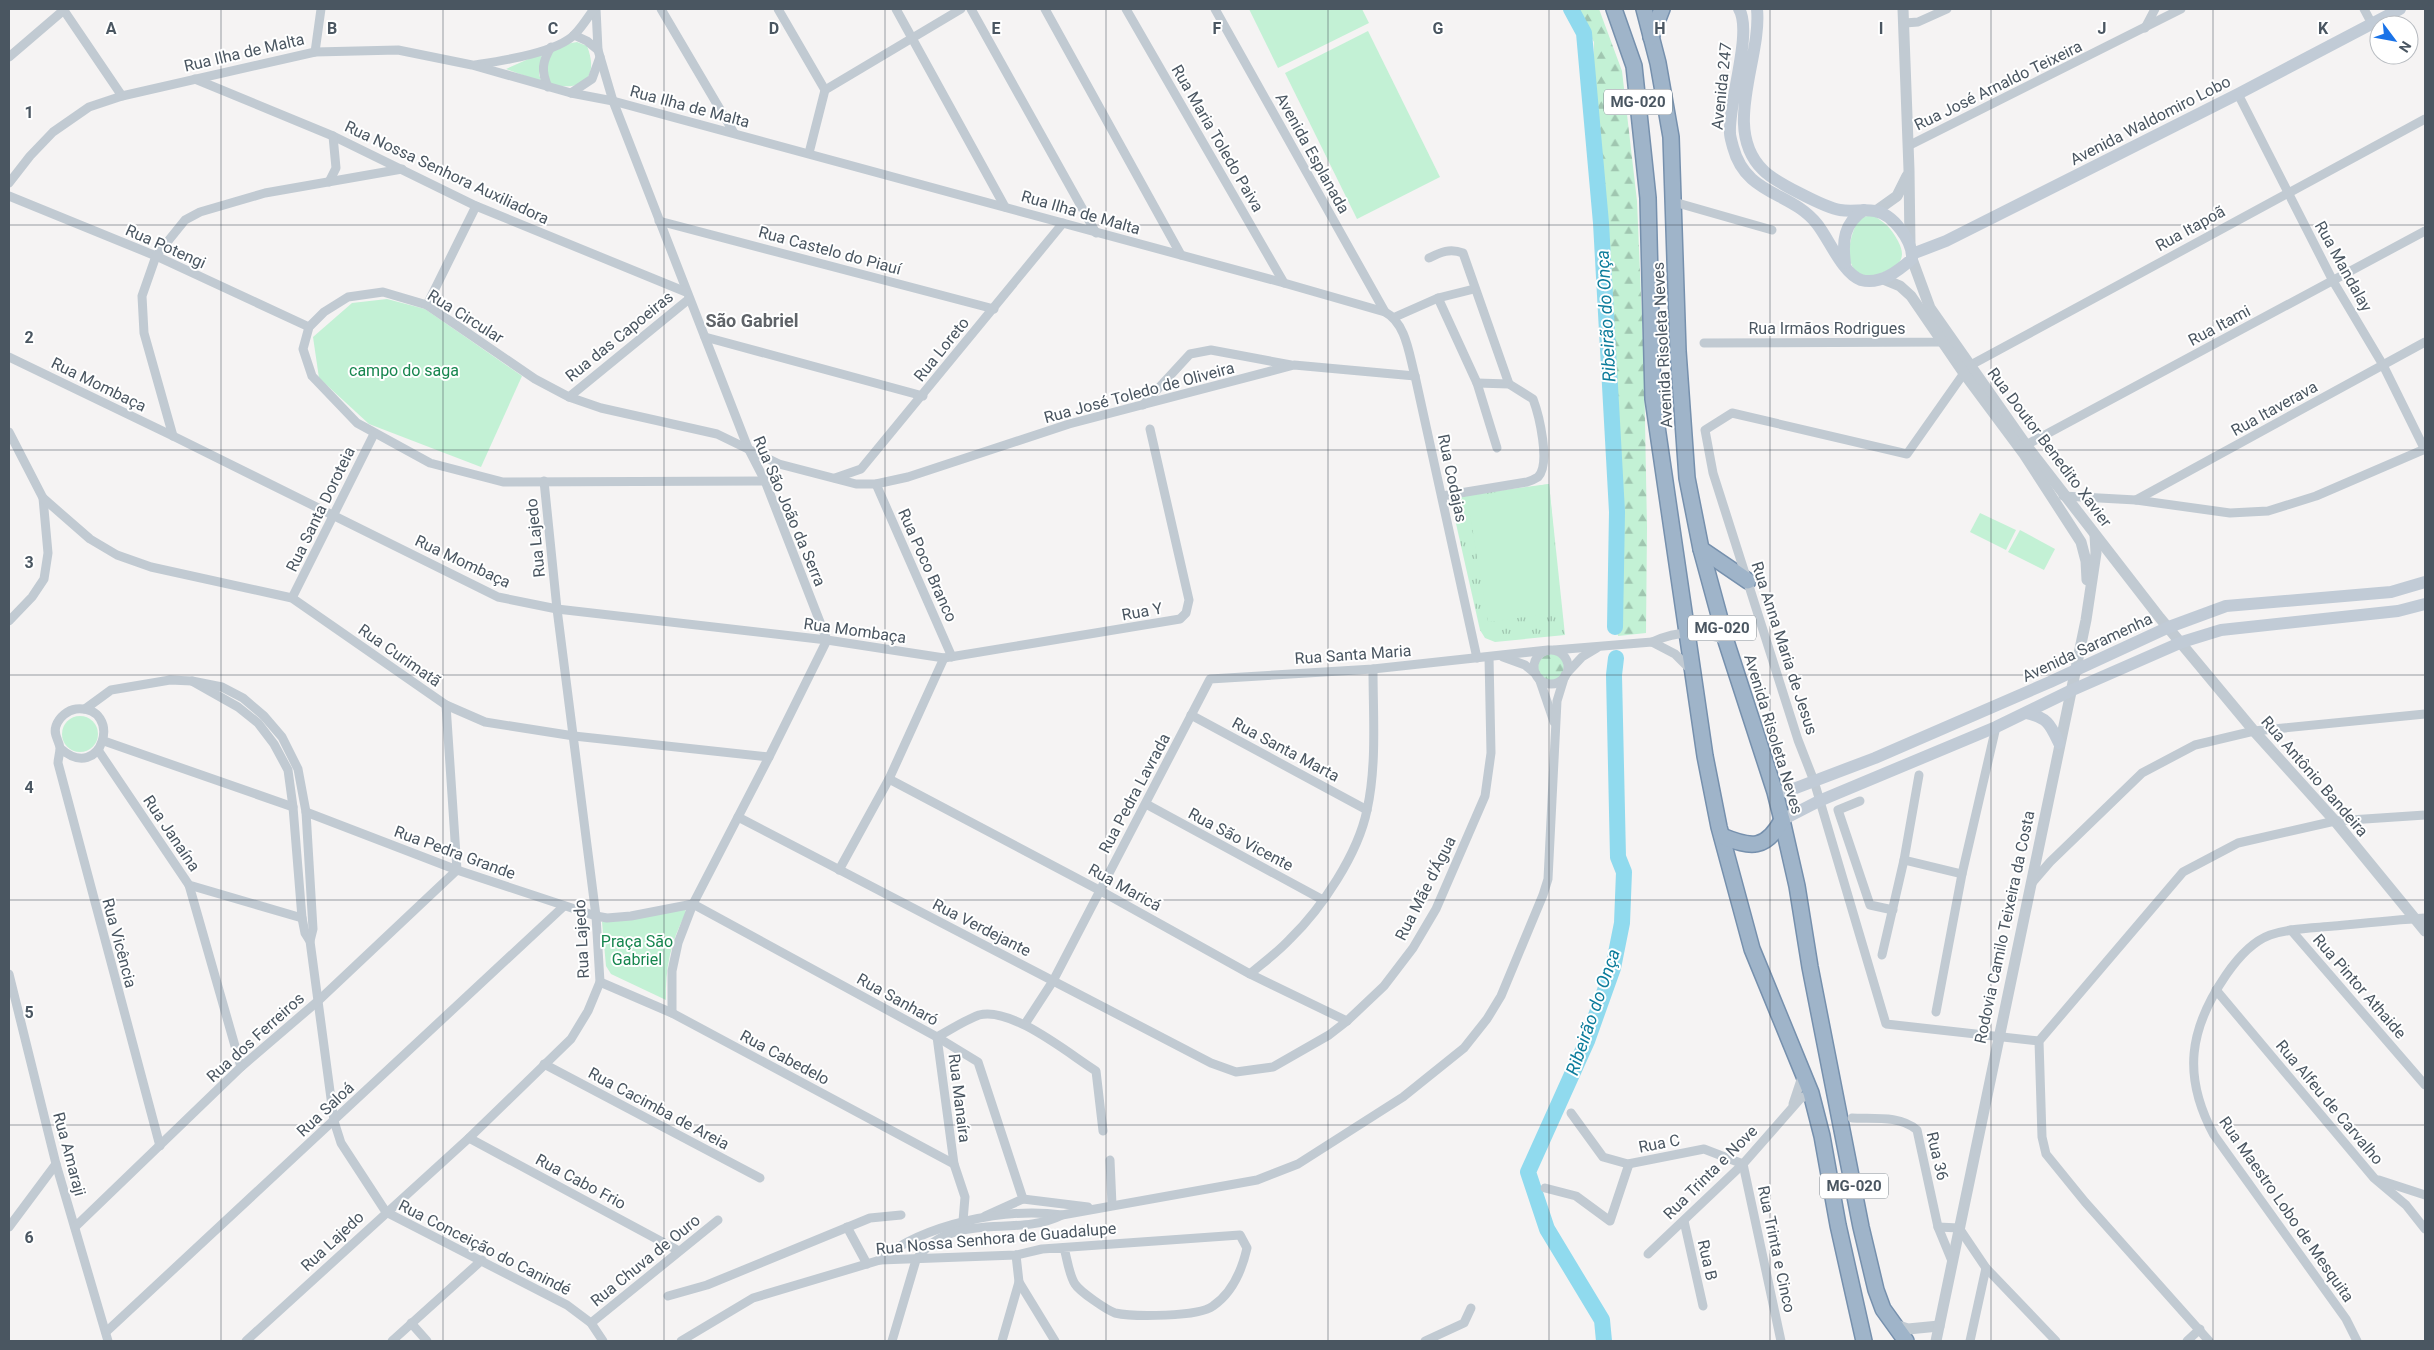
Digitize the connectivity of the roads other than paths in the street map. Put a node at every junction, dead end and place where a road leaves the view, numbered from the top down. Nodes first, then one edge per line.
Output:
1 (64, 9) edge
2 (321, 9) edge
3 (595, 9) edge
4 (660, 9) edge
5 (778, 9) edge
6 (896, 9) edge
7 (961, 9) edge
8 (971, 9) edge
9 (1045, 9) edge
10 (1126, 9) edge
11 (1215, 9) edge
12 (1614, 9) edge
13 (1644, 9) edge
14 (1662, 9) edge
15 (1739, 9) edge
16 (1757, 9) edge
17 (1903, 9) edge
18 (1947, 9) edge
19 (2155, 9) edge
20 (2181, 9) edge
21 (2400, 9) edge
22 (2389, 15) edge
23 (1905, 23) junction
24 (2369, 26) edge
25 (2145, 28) junction
26 (574, 35) junction
27 (912, 36) junction
28 (1651, 37) junction
29 (551, 47) junction
30 (315, 52) junction
31 (599, 53) junction
32 (9, 57) edge
33 (472, 65) junction
34 (195, 79) junction
35 (548, 87) junction
36 (825, 90) junction
37 (571, 94) junction
38 (2238, 94) junction
39 (122, 96) junction
40 (612, 101) junction
41 (2425, 119) edge
42 (734, 133) junction
43 (333, 136) junction
44 (1908, 146) junction
45 (809, 153) junction
46 (402, 169) junction
47 (1909, 170) junction
48 (329, 182) junction
49 (9, 183) edge
50 (2287, 192) junction
51 (9, 196) edge
52 (1674, 202) junction
53 (476, 206) junction
54 (1005, 206) junction
55 (1870, 210) junction
56 (659, 221) junction
57 (1063, 223) junction
58 (1772, 230) dead end
59 (2425, 231) edge
60 (1096, 233) junction
61 (1911, 253) junction
62 (1181, 255) junction
63 (156, 256) junction
64 (1429, 258) dead end
65 (1846, 268) junction
66 (1883, 279) junction
67 (2333, 280) junction
68 (1284, 282) junction
69 (1474, 289) junction
70 (687, 296) junction
71 (1438, 298) junction
72 (427, 305) junction
73 (994, 309) junction
74 (1385, 312) junction
75 (1395, 317) junction
76 (309, 327) junction
77 (705, 337) junction
78 (1946, 340) junction
79 (2425, 342) edge
80 (1704, 343) dead end
81 (9, 357) edge
82 (1294, 365) junction
83 (2383, 365) junction
84 (1966, 369) junction
85 (1416, 376) junction
86 (1477, 383) junction
87 (1509, 384) junction
88 (923, 396) junction
89 (569, 397) junction
90 (1142, 406) junction
91 (1150, 429) dead end
92 (9, 432) edge
93 (374, 434) junction
94 (173, 436) junction
95 (2026, 445) junction
96 (748, 448) junction
97 (1497, 448) dead end
98 (2425, 450) edge
99 (832, 478) junction
100 (544, 481) junction
101 (765, 482) junction
102 (876, 484) junction
103 (2045, 488) junction
104 (1442, 496) junction
105 (2067, 497) junction
106 (43, 498) junction
107 (2136, 500) junction
108 (334, 515) junction
109 (2063, 515) junction
110 (2095, 535) junction
111 (1701, 550) junction
112 (1748, 581) junction
113 (2425, 582) edge
114 (292, 598) junction
115 (2425, 604) edge
116 (557, 610) junction
117 (2086, 620) junction
118 (9, 621) edge
119 (2169, 627) junction
120 (1686, 633) junction
121 (827, 640) junction
122 (1726, 640) junction
123 (1648, 642) junction
124 (2182, 642) junction
125 (1604, 645) junction
126 (1551, 650) junction
127 (1493, 656) junction
128 (948, 658) junction
129 (1477, 658) junction
130 (1373, 670) junction
131 (2075, 670) junction
132 (1692, 671) junction
133 (1565, 674) junction
134 (1537, 676) junction
135 (1210, 679) joint
136 (192, 681) junction
137 (2070, 691) junction
138 (446, 705) junction
139 (85, 709) junction
140 (2026, 713) junction
141 (2425, 714) edge
142 (1191, 715) junction
143 (1555, 725) junction
144 (1996, 727) junction
145 (2254, 731) junction
146 (574, 736) junction
147 (104, 741) junction
148 (2059, 743) junction
149 (60, 748) junction
150 (98, 750) junction
151 (770, 757) junction
152 (1919, 775) dead end
153 (889, 779) junction
154 (1814, 781) junction
155 (1775, 792) junction
156 (1819, 801) junction
157 (1860, 801) dead end
158 (1146, 804) junction
159 (293, 806) junction
160 (1367, 810) junction
161 (306, 812) junction
162 (2425, 815) edge
163 (738, 817) junction
164 (1782, 820) junction
165 (2335, 821) junction
166 (1722, 836) junction
167 (1904, 860) junction
168 (457, 870) junction
169 (839, 870) junction
170 (1962, 874) junction
171 (189, 884) junction
172 (2029, 886) junction
173 (1099, 890) junction
174 (1323, 900) junction
175 (694, 904) junction
176 (564, 906) junction
177 (1893, 910) junction
178 (596, 916) junction
179 (302, 918) junction
180 (2420, 918) edge
181 (2291, 930) junction
182 (2425, 931) edge
183 (310, 941) junction
184 (1882, 955) dead end
185 (9, 974) edge
186 (1250, 974) junction
187 (1053, 981) junction
188 (600, 982) junction
189 (2216, 990) junction
190 (318, 1001) junction
191 (1936, 1012) dead end
192 (672, 1013) junction
193 (1347, 1021) junction
194 (1025, 1024) junction
195 (937, 1037) junction
196 (1998, 1037) junction
197 (2040, 1041) junction
198 (1211, 1063) joint
199 (544, 1064) junction
200 (241, 1067) junction
201 (1804, 1073) junction
202 (2425, 1085) edge
203 (1811, 1093) junction
204 (1791, 1109) junction
205 (1571, 1113) dead end
206 (1852, 1118) dead end
207 (334, 1121) junction
208 (1102, 1131) dead end
209 (469, 1138) junction
210 (160, 1146) junction
211 (1110, 1160) dead end
212 (56, 1164) junction
213 (954, 1164) junction
214 (1629, 1164) junction
215 (1743, 1164) junction
216 (760, 1178) dead end
217 (2374, 1178) junction
218 (1545, 1188) dead end
219 (2422, 1194) edge
220 (1023, 1199) junction
221 (2425, 1203) edge
222 (1112, 1206) junction
223 (1100, 1208) junction
224 (386, 1212) junction
225 (902, 1215) dead end
226 (1062, 1215) junction
227 (982, 1218) junction
228 (718, 1220) dead end
229 (1684, 1220) junction
230 (964, 1221) junction
231 (75, 1227) junction
232 (847, 1227) junction
233 (1938, 1227) junction
234 (9, 1228) edge
235 (1959, 1228) junction
236 (2425, 1229) edge
237 (1064, 1248) junction
238 (679, 1251) junction
239 (1648, 1254) dead end
240 (1016, 1255) junction
241 (482, 1260) junction
242 (880, 1260) junction
243 (916, 1260) junction
244 (1952, 1261) junction
245 (867, 1264) junction
246 (1986, 1268) junction
247 (1019, 1282) junction
248 (668, 1296) dead end
249 (1703, 1306) dead end
250 (1471, 1308) dead end
251 (411, 1324) junction
252 (591, 1324) junction
253 (1892, 1324) junction
254 (1939, 1326) junction
255 (2200, 1329) junction
256 (107, 1337) edge
257 (246, 1341) edge
258 (392, 1341) edge
259 (427, 1341) edge
260 (603, 1341) edge
261 (681, 1341) edge
262 (892, 1341) edge
263 (1002, 1341) edge
264 (1055, 1341) edge
265 (1425, 1341) edge
266 (1781, 1341) edge
267 (1864, 1341) edge
268 (1906, 1341) edge
269 (1936, 1341) edge
270 (1970, 1341) edge
271 (2056, 1341) edge
272 (2187, 1341) edge
273 (2209, 1341) edge
274 (2357, 1341) edge

1 - 32 street
1 - 39 street
2 - 30 street
3 - 26 street
3 - 31 street, Rua São João da Serra
4 - 42 street
5 - 36 street
6 - 27 street
7 - 27 street
8 - 60 street
9 - 62 street
10 - 68 street, Rua Maria Toledo Paiva
11 - 74 street, Avenida Esplanada
12 - 120 highway, Avenida Risoleta Neves / MG-020
13 - 28 highway, Avenida Risoleta Neves / MG-020
14 - 28 highway
15 - 65 main road, Avenida 247
16 - 55 main road, Avenida 247
17 - 23 street, Rua Doutor Benedito Xavier
18 - 23 street
19 - 25 street
20 - 25 street, Rua José Arnaldo Teixeira
21 - 22 main road, Avenida Waldomiro Lobo
23 - 44 street, Rua Doutor Benedito Xavier
24 - 38 main road, Avenida Waldomiro Lobo
25 - 44 street, Rua José Arnaldo Teixeira
26 - 29 street
26 - 31 street
27 - 36 street
27 - 54 street
28 - 52 highway, Avenida Risoleta Neves / MG-020
29 - 33 street
29 - 35 street
30 - 33 street, Rua Ilha de Malta
30 - 34 street, Rua Ilha de Malta
31 - 37 street
31 - 40 street, Rua São João da Serra
33 - 35 street, Rua Ilha de Malta
34 - 39 street, Rua Ilha de Malta
34 - 43 street, Rua Nossa Senhora Auxiliadora
35 - 37 street, Rua Ilha de Malta
36 - 45 street
37 - 40 street, Rua Ilha de Malta
38 - 50 street, Rua Mandalay
38 - 61 main road, Avenida Waldomiro Lobo
39 - 49 street, Rua Ilha de Malta
40 - 42 street, Rua Ilha de Malta
40 - 56 street, Rua São João da Serra
41 - 50 street, Rua Itapoã
42 - 45 street, Rua Ilha de Malta
43 - 46 street, Rua Nossa Senhora Auxiliadora
43 - 48 street
44 - 47 street, Rua Doutor Benedito Xavier
45 - 54 street, Rua Ilha de Malta
46 - 48 street
46 - 53 street, Rua Nossa Senhora Auxiliadora
47 - 55 street
47 - 61 street, Rua Doutor Benedito Xavier
48 - 63 street
50 - 67 street, Rua Mandalay
50 - 84 street, Rua Itapoã
51 - 63 street, Rua Potengi
52 - 58 street
52 - 111 highway, Avenida Risoleta Neves / MG-020
53 - 70 street, Rua Nossa Senhora Auxiliadora
53 - 72 street
54 - 57 street, Rua Ilha de Malta
55 - 61 main road
55 - 65 main road
56 - 70 street, Rua São João da Serra
56 - 73 street, Rua Castelo do Piauí
57 - 60 street, Rua Ilha de Malta
57 - 73 street, Rua Loreto
59 - 67 street, Rua Itami
60 - 62 street, Rua Ilha de Malta
61 - 66 main road
61 - 78 street, Rua Doutor Benedito Xavier
62 - 68 street, Rua Ilha de Malta
63 - 76 street, Rua Potengi
63 - 94 street
64 - 69 street
65 - 66 main road
66 - 78 street, Rua Doutor Benedito Xavier
67 - 83 street, Rua Mandalay
67 - 95 street, Rua Itami
68 - 74 street, Rua Ilha de Malta
69 - 71 street
69 - 87 street
70 - 77 street, Rua São João da Serra
70 - 89 street, Rua das Capoeiras
71 - 75 street
71 - 86 street
72 - 76 street, Rua Circular
72 - 89 street, Rua Circular
73 - 88 street, Rua Loreto
74 - 75 street
75 - 85 street, Rua Codajas
76 - 93 street
77 - 88 street
77 - 96 street, Rua São João da Serra
78 - 80 street, Rua Irmãos Rodrigues
78 - 84 street, Rua Doutor Benedito Xavier
79 - 83 street, Rua Itaverava
81 - 94 street, Rua Mombaça
82 - 85 street, Rua José Toledo de Oliveira
82 - 90 street, Rua José Toledo de Oliveira
82 - 90 street
83 - 98 street, Rua Mandalay
83 - 107 street, Rua Itaverava
84 - 95 street, Rua Doutor Benedito Xavier
84 - 103 street, Rua Doutor Benedito Xavier
84 - 112 street, Rua Anna Maria de Jesus
85 - 104 street, Rua Codajas
86 - 87 street
86 - 97 street
87 - 104 street
88 - 99 street, Rua Loreto
89 - 96 street, Rua Circular
90 - 102 street, Rua José Toledo de Oliveira
91 - 128 street, Rua Y
92 - 106 street
93 - 100 street
93 - 108 street, Rua Santa Doroteia
94 - 108 street, Rua Mombaça
95 - 105 street, Rua Doutor Benedito Xavier
96 - 99 street
96 - 101 street, Rua São João da Serra
98 - 107 street
99 - 102 street
100 - 101 street
100 - 116 street, Rua Lajedo
101 - 121 street, Rua São João da Serra
102 - 128 street, Rua Poco Branco
103 - 105 street
103 - 109 street, Rua Doutor Benedito Xavier
104 - 129 street, Rua Codajas
105 - 107 street
105 - 110 street, Rua Doutor Benedito Xavier
106 - 114 street, Rua Curimatã
106 - 118 street
108 - 114 street, Rua Santa Doroteia
108 - 116 street, Rua Mombaça
109 - 110 street
109 - 117 street, Rua Doutor Benedito Xavier
110 - 117 street, Rodovia Camilo Teixeira da Costa
110 - 119 street, Rua Doutor Benedito Xavier
111 - 112 highway
111 - 122 highway, Avenida Risoleta Neves / MG-020
112 - 154 street, Rua Anna Maria de Jesus
113 - 119 main road, Avenida Saramenha
114 - 138 street, Rua Curimatã
115 - 124 main road, Avenida Saramenha
116 - 121 street, Rua Mombaça
116 - 146 street, Rua Lajedo
117 - 131 street, Rodovia Camilo Teixeira da Costa
119 - 124 street, Rua Doutor Benedito Xavier
119 - 131 main road, Avenida Saramenha
120 - 122 street, Rua Santa Maria
120 - 123 street, Rua Santa Maria
120 - 132 highway, Avenida Risoleta Neves / MG-020
121 - 128 street, Rua Mombaça
121 - 151 street
122 - 155 highway, Avenida Risoleta Neves / MG-020
123 - 125 street, Rua Santa Maria
123 - 132 street
124 - 137 main road, Avenida Saramenha
124 - 145 street, Rua Antônio Bandeira
125 - 126 street, Rua Santa Maria
125 - 133 street, Rua Santa Maria
126 - 127 street, Rua Santa Maria
126 - 133 street
126 - 134 street
127 - 129 street, Rua Santa Maria
127 - 134 street, Rua Santa Maria
127 - 193 street, Rua Mãe d'Água
128 - 153 street
129 - 130 street, Rua Santa Maria
130 - 135 street, Rua Santa Maria
130 - 160 street
131 - 137 street, Rodovia Camilo Teixeira da Costa
131 - 154 main road, Avenida Saramenha
132 - 166 highway, Avenida Risoleta Neves / MG-020
133 - 134 street
133 - 143 street
134 - 143 street
135 - 142 street, Rua Pedra Lavrada
136 - 139 street, Rua Conceição do Canindé
136 - 159 street, Rua Conceição do Canindé
136 - 161 street, Rua Conceição do Canindé
137 - 140 main road, Avenida Saramenha
137 - 148 street, Rodovia Camilo Teixeira da Costa
138 - 146 street, Rua Curimatã
138 - 168 street
139 - 147 street
139 - 149 street
140 - 144 main road, Avenida Saramenha
140 - 148 main road
141 - 145 street
142 - 158 street, Rua Pedra Lavrada
142 - 160 street, Rua Santa Marta
143 - 222 street
144 - 156 main road, Avenida Saramenha
144 - 170 street
145 - 165 street, Rua Antônio Bandeira
145 - 172 street
146 - 151 street, Rua Curimatã
146 - 178 street, Rua Lajedo
147 - 150 street
147 - 159 street
148 - 172 street, Rodovia Camilo Teixeira da Costa
149 - 150 street
149 - 210 street, Rua Vicência
150 - 171 street, Rua Janaína
151 - 163 street
152 - 167 street
153 - 169 street
153 - 173 street, Rua Maricá
154 - 155 main road, Avenida Saramenha
154 - 156 street, Rua Anna Maria de Jesus
155 - 164 highway, Avenida Risoleta Neves / MG-020
156 - 164 main road, Avenida Saramenha
156 - 196 street, Rua Anna Maria de Jesus
157 - 177 street
158 - 173 street, Rua Pedra Lavrada
158 - 174 street, Rua São Vicente
159 - 179 street, Rua Conceição do Canindé
160 - 174 street
161 - 168 street, Rua Pedra Grande
161 - 183 street, Rua Conceição do Canindé
162 - 165 street
163 - 169 street, Rua Verdejante
163 - 175 street
164 - 166 highway
164 - 253 highway, Avenida Risoleta Neves / MG-020
165 - 180 street, Rua Antônio Bandeira
165 - 197 street
166 - 201 highway, Avenida Risoleta Neves / MG-020
167 - 170 street
167 - 177 street
168 - 176 street, Rua Pedra Grande
168 - 190 street, Rua dos Ferreiros
169 - 187 street, Rua Verdejante
170 - 191 street
171 - 179 street, Rua Janaína
171 - 200 street
172 - 196 street, Rodovia Camilo Teixeira da Costa
173 - 186 street, Rua Maricá
173 - 187 street, Rua Pedra Lavrada
174 - 186 street
175 - 178 street
175 - 192 street
175 - 195 street, Rua Sanharó
176 - 178 street, Rua Pedra Grande
176 - 207 street, Rua Saloá
177 - 184 street
178 - 188 street, Rua Lajedo
179 - 183 street, Rua Conceição do Canindé
180 - 181 street, Rua Maestro Lobo de Mesquita
180 - 182 street, Rua Antônio Bandeira
181 - 189 street, Rua Maestro Lobo de Mesquita
181 - 202 street, Rua Pintor Athaide
183 - 190 street, Rua Conceição do Canindé
185 - 212 street, Rua Amaraji
186 - 193 street, Rua Maricá
187 - 194 street, Rua Pedra Lavrada
187 - 198 street, Rua Verdejante
188 - 192 street, Rua Cabedelo
188 - 199 street, Rua Lajedo
189 - 217 street, Rua Alfeu de Carvalho
189 - 274 street, Rua Maestro Lobo de Mesquita
190 - 200 street, Rua dos Ferreiros
190 - 207 street, Rua Conceição do Canindé
192 - 213 street, Rua Cabedelo
193 - 198 street, Rua Mãe d'Água
194 - 195 street, Rua Manaíra
194 - 208 street, Rua Manaíra
195 - 213 street, Rua Manaíra
195 - 220 street, Rua Sanharó
196 - 197 street, Rua Anna Maria de Jesus
196 - 235 street, Rodovia Camilo Teixeira da Costa
197 - 255 street
199 - 209 street, Rua Lajedo
199 - 216 street, Rua Cacimba de Areia
200 - 210 street, Rua dos Ferreiros
201 - 203 highway, Avenida Risoleta Neves / MG-020
201 - 204 street, Rua Trinta e Nove
203 - 204 street, Rua Trinta e Nove
203 - 267 highway, Avenida Risoleta Neves / MG-020
204 - 215 street, Rua Trinta e Nove
205 - 214 street, Rua C
206 - 233 street, Rua 36
207 - 224 street, Rua Conceição do Canindé
207 - 256 street, Rua Saloá
209 - 224 street, Rua Lajedo
209 - 238 street, Rua Cabo Frio
210 - 231 street, Rua dos Ferreiros
211 - 222 street
212 - 231 street, Rua Amaraji
212 - 234 street
213 - 230 street, Rua Manaíra
214 - 215 street, Rua C
214 - 218 street
215 - 229 street, Rua Trinta e Nove
215 - 266 street, Rua Trinta e Cinco
217 - 219 street
217 - 236 street, Rua Alfeu de Carvalho
219 - 221 street
220 - 223 street
220 - 227 street
222 - 223 street
223 - 226 street
224 - 241 street, Rua Conceição do Canindé
224 - 257 street, Rua Lajedo
225 - 232 street
226 - 227 street
226 - 243 street
227 - 230 street
228 - 238 street, Rua Chuva de Ouro
229 - 239 street, Rua Trinta e Nove
229 - 249 street, Rua B
230 - 242 street
231 - 256 street, Rua Amaraji
232 - 245 street
232 - 248 street
233 - 235 street
233 - 244 street, Rua 36
235 - 244 street, Rodovia Camilo Teixeira da Costa
235 - 246 street
237 - 237 street, Rua Nossa Senhora de Guadalupe
237 - 240 street, Rua Nossa Senhora de Guadalupe
238 - 252 street, Rua Chuva de Ouro
240 - 243 street, Rua Nossa Senhora de Guadalupe
240 - 247 street
241 - 251 street
241 - 252 street, Rua Conceição do Canindé
242 - 243 street, Rua Nossa Senhora de Guadalupe
242 - 245 street, Rua Nossa Senhora de Guadalupe
243 - 262 street
244 - 254 street, Rodovia Camilo Teixeira da Costa
245 - 261 street, Rua Nossa Senhora de Guadalupe
246 - 270 street
246 - 271 street
247 - 263 street
247 - 264 street
250 - 265 street
251 - 258 street
251 - 259 street
252 - 260 street, Rua Conceição do Canindé
253 - 254 street
253 - 268 highway, Avenida Risoleta Neves / MG-020
254 - 269 street, Rodovia Camilo Teixeira da Costa
255 - 272 street
255 - 273 street

